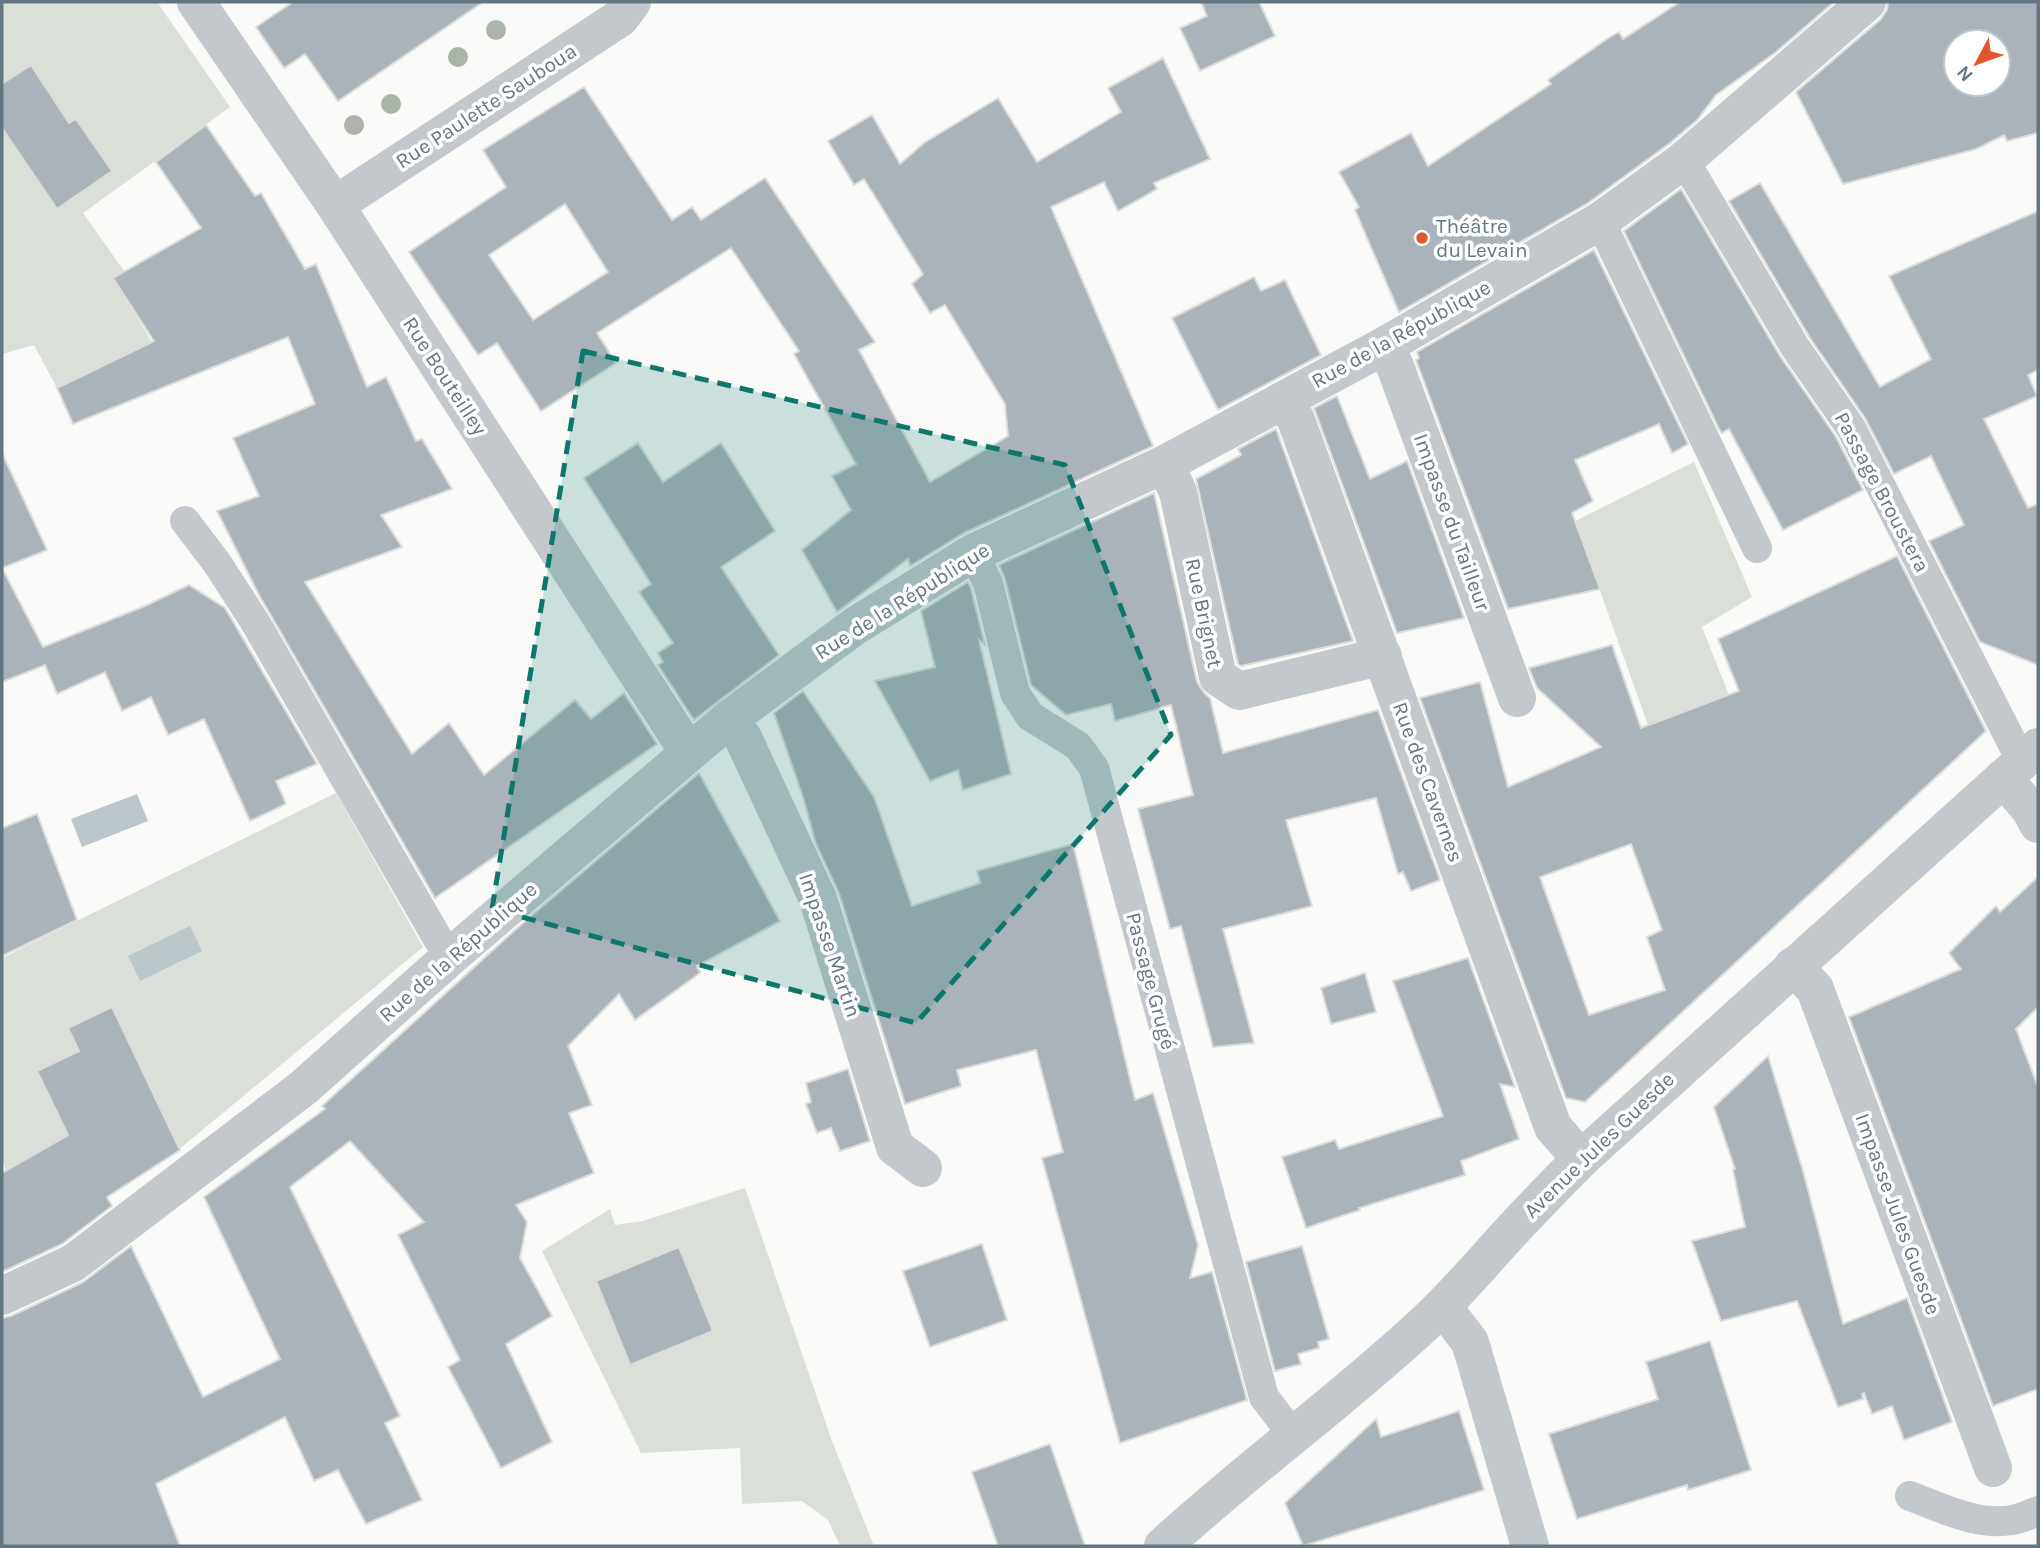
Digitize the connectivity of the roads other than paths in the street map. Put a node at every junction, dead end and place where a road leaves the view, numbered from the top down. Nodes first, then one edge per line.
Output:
1 (196, 2) edge
2 (632, 2) edge
3 (1867, 2) edge
4 (1684, 160) junction
5 (335, 205) junction
6 (1600, 221) junction
7 (1384, 346) junction
8 (1284, 400) junction
9 (1165, 464) junction
10 (185, 521) dead end
11 (1757, 548) dead end
12 (973, 553) junction
13 (1383, 656) junction
14 (1517, 698) dead end
15 (730, 719) junction
16 (689, 753) junction
17 (2021, 762) edge
18 (2038, 824) edge
19 (451, 956) junction
20 (1793, 965) junction
21 (1581, 1159) junction
22 (923, 1168) dead end
23 (2, 1296) edge
24 (1443, 1307) junction
25 (1293, 1435) junction
26 (1993, 1468) dead end
27 (1910, 1496) dead end
28 (2038, 1511) edge
29 (1163, 1546) edge
30 (1530, 1546) edge

1 - 5 street, Rue Bouteilley
2 - 5 street, Rue Paulette Sauboua
3 - 4 street, Rue de la République
4 - 6 street, Rue de la République
4 - 17 lane, Passage Broustera
5 - 16 street, Rue Bouteilley
6 - 7 street, Rue de la République
6 - 11 lane
7 - 8 street, Rue de la République
7 - 14 street, Impasse du Tailleur
8 - 9 street, Rue de la République
8 - 13 street, Rue des Cavernes
9 - 12 street, Rue de la République
9 - 13 street, Rue Brignet
10 - 19 lane
12 - 15 street, Rue de la République
12 - 25 lane, Passage Grugé
13 - 21 street, Rue des Cavernes
15 - 16 street, Rue de la République
15 - 22 street, Impasse Martin
16 - 19 street, Rue de la République
17 - 18 street
17 - 20 street, Avenue Jules Guesde
19 - 23 street, Rue de la République
20 - 21 street, Avenue Jules Guesde
20 - 26 street, Impasse Jules Guesde
21 - 24 street, Avenue Jules Guesde
24 - 25 street, Avenue Jules Guesde
24 - 30 street
25 - 29 street, Avenue Jules Guesde
27 - 28 lane

